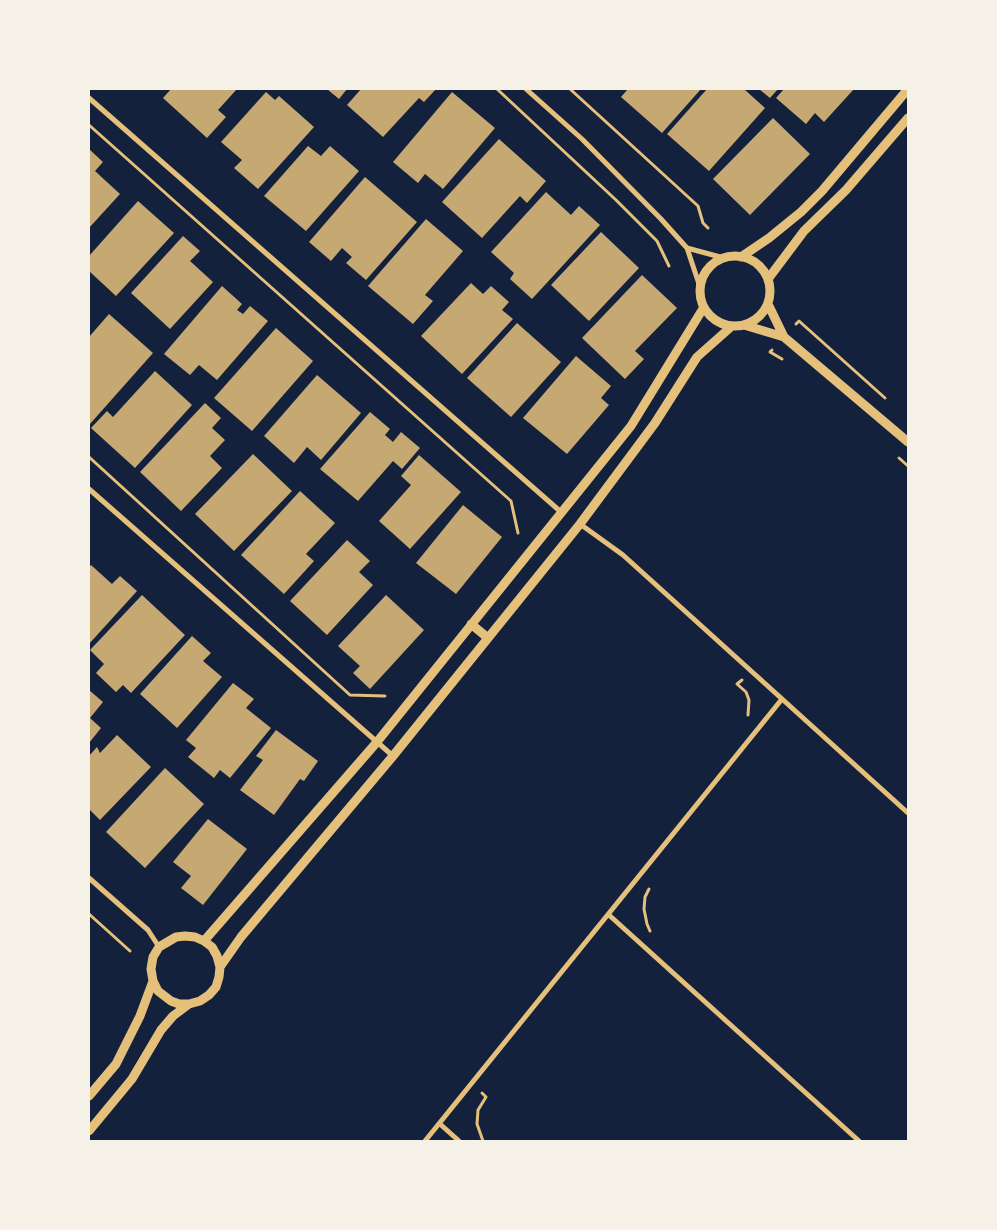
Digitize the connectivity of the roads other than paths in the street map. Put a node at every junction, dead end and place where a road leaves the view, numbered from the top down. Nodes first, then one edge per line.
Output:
1 (526, 89) edge
2 (908, 89) edge
3 (89, 98) edge
4 (908, 118) edge
5 (688, 248) junction
6 (741, 257) junction
7 (724, 258) junction
8 (768, 279) junction
9 (700, 287) junction
10 (768, 304) junction
11 (704, 307) junction
12 (744, 325) junction
13 (732, 326) junction
14 (784, 337) junction
15 (908, 442) edge
16 (89, 489) edge
17 (561, 512) junction
18 (580, 524) junction
19 (471, 624) junction
20 (488, 638) junction
21 (782, 699) junction
22 (377, 742) junction
23 (393, 756) junction
24 (908, 813) edge
25 (89, 878) edge
26 (609, 915) junction
27 (204, 941) junction
28 (160, 947) junction
29 (220, 967) junction
30 (153, 981) junction
31 (190, 1004) junction
32 (89, 1096) edge
33 (440, 1124) junction
34 (89, 1131) edge
35 (425, 1141) edge
36 (460, 1141) edge
37 (860, 1141) edge

1 - 5 street
2 - 6 street
3 - 17 street
4 - 8 street
5 - 7 street
5 - 9 street
6 - 7 street
6 - 8 street
7 - 9 street
8 - 10 street
9 - 11 street
10 - 12 street
10 - 14 street
11 - 13 street
11 - 17 street
12 - 13 street
12 - 14 street
13 - 18 street
14 - 15 street
16 - 22 street
17 - 19 street
18 - 20 street
18 - 21 street
19 - 20 street
19 - 22 street
20 - 23 street
21 - 24 street
21 - 26 street
22 - 23 street
22 - 27 street
23 - 29 street
25 - 28 street
26 - 33 street
26 - 37 street
27 - 28 street
27 - 29 street
28 - 30 street
29 - 31 street
30 - 31 street
30 - 32 street
31 - 34 street
33 - 35 street
33 - 36 street

